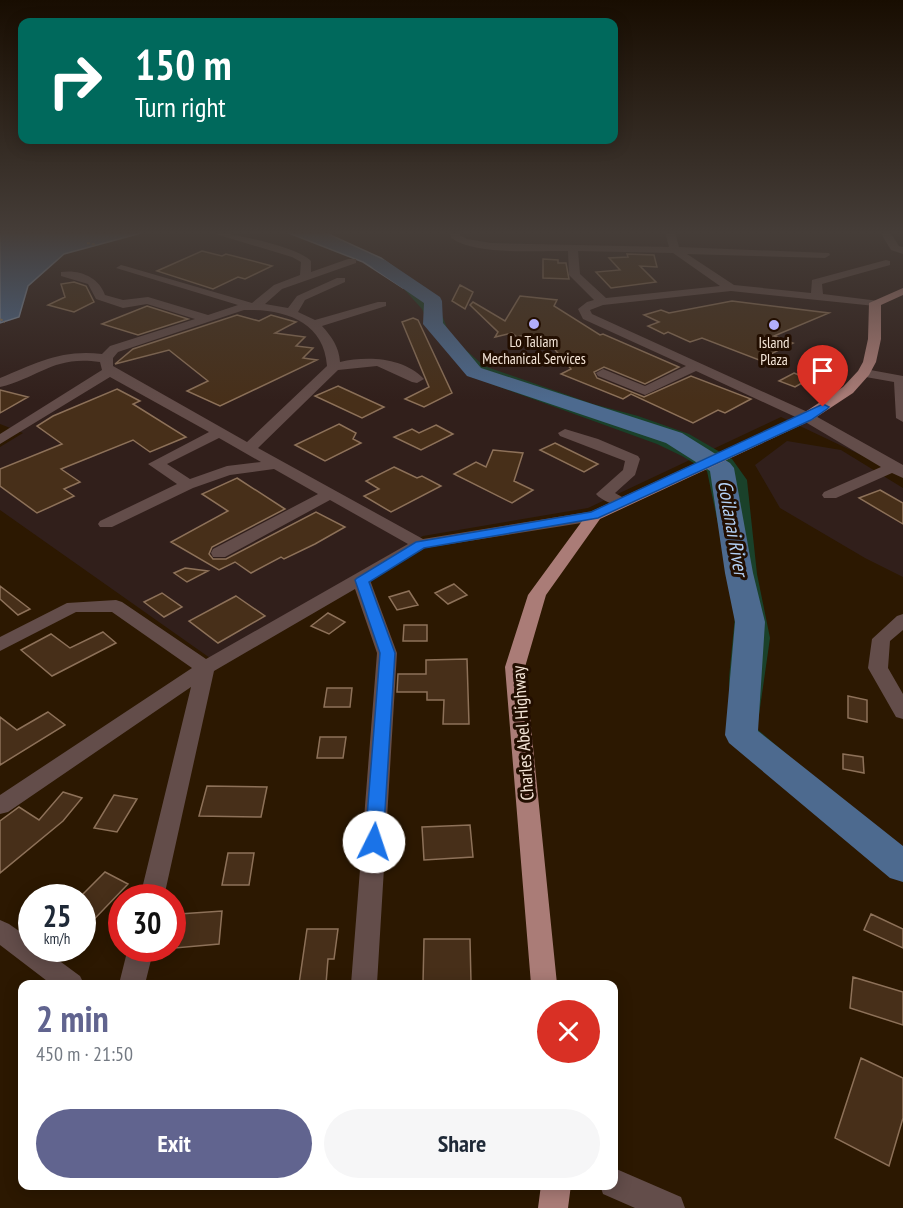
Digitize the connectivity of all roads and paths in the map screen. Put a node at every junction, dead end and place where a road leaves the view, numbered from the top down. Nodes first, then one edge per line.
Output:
1 (97, 288) edge
2 (194, 288) edge
3 (276, 288) edge
4 (322, 288) edge
5 (589, 288) edge
6 (728, 288) edge
7 (735, 288) edge
8 (816, 288) edge
9 (903, 291) edge
10 (816, 297) junction
11 (603, 302) junction
12 (875, 303) junction
13 (382, 304) dead end
14 (254, 305) junction
15 (291, 313) junction
16 (206, 318) junction
17 (0, 320) edge
18 (5, 322) dead end
19 (315, 324) junction
20 (108, 365) junction
21 (696, 366) junction
22 (334, 367) junction
23 (603, 373) dead end
24 (865, 373) junction
25 (417, 379) dead end
26 (902, 380) edge
27 (0, 383) edge
28 (807, 417) junction
29 (903, 418) edge
30 (220, 432) junction
31 (565, 434) dead end
32 (0, 440) edge
33 (249, 448) junction
34 (277, 464) junction
35 (900, 470) edge
36 (188, 485) junction
37 (331, 493) junction
38 (830, 495) dead end
39 (623, 502) junction
40 (594, 516) junction
41 (106, 524) dead end
42 (420, 544) junction
43 (219, 553) dead end
44 (362, 580) junction
45 (903, 620) edge
46 (0, 645) edge
47 (205, 668) junction
48 (903, 712) edge
49 (0, 806) edge
50 (155, 884) edge
51 (0, 932) edge
52 (138, 962) edge
53 (66, 980) edge
54 (133, 980) edge
55 (364, 980) edge
56 (544, 980) edge
57 (618, 1185) edge
58 (555, 1190) edge
59 (553, 1208) edge
60 (670, 1208) edge

1 - 16 street
2 - 14 street
3 - 14 street
4 - 15 street
5 - 11 street
6 - 11 street
7 - 10 street
8 - 10 street
9 - 12 main road
10 - 12 street
11 - 21 street
12 - 24 main road
13 - 19 street
14 - 15 street
14 - 16 street
15 - 19 street
16 - 20 street
17 - 18 path
19 - 22 street
20 - 27 street
20 - 30 street
20 - 32 street
21 - 23 street
21 - 28 street
22 - 25 street
22 - 33 street
24 - 26 street
24 - 28 main road
26 - 29 street
28 - 35 street
28 - 39 main road, Charles Abel Highway
30 - 33 street
30 - 36 street
31 - 39 street
33 - 34 street
34 - 36 street
34 - 37 street
35 - 38 street
36 - 41 street
37 - 42 street
37 - 43 street
39 - 40 main road, Charles Abel Highway
40 - 42 street
40 - 56 main road, Charles Abel Highway
42 - 44 street
44 - 47 street
44 - 55 street
45 - 48 street
46 - 47 street
47 - 49 street
47 - 50 street
51 - 53 street
52 - 54 street
57 - 60 street
58 - 59 main road

